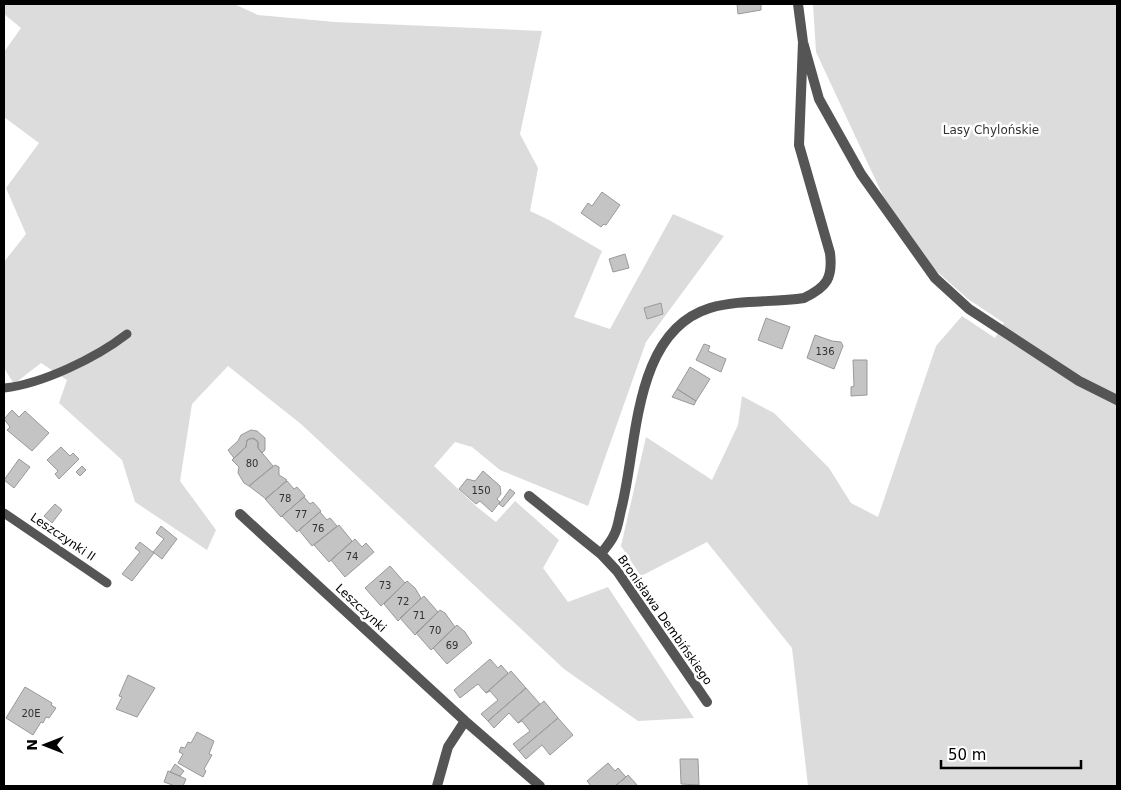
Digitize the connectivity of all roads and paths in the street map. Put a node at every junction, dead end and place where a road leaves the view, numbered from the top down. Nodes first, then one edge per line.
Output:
1 (798, 4) edge
2 (803, 42) junction
3 (127, 334) dead end
4 (4, 388) edge
5 (1117, 400) edge
6 (528, 496) dead end
7 (4, 512) edge
8 (240, 514) dead end
9 (601, 554) junction
10 (107, 582) dead end
11 (707, 702) dead end
12 (465, 721) junction
13 (437, 786) edge
14 (540, 786) edge

1 - 2 street, Bronisława Dembińskiego
2 - 5 street, Bronisława Dembińskiego
2 - 9 street, Bronisława Dembińskiego
3 - 4 lane
6 - 9 street, Bronisława Dembińskiego
7 - 10 lane, Leszczynki II
8 - 12 street, Leszczynki
9 - 11 street, Bronisława Dembińskiego
12 - 13 street
12 - 14 street, Leszczynki

